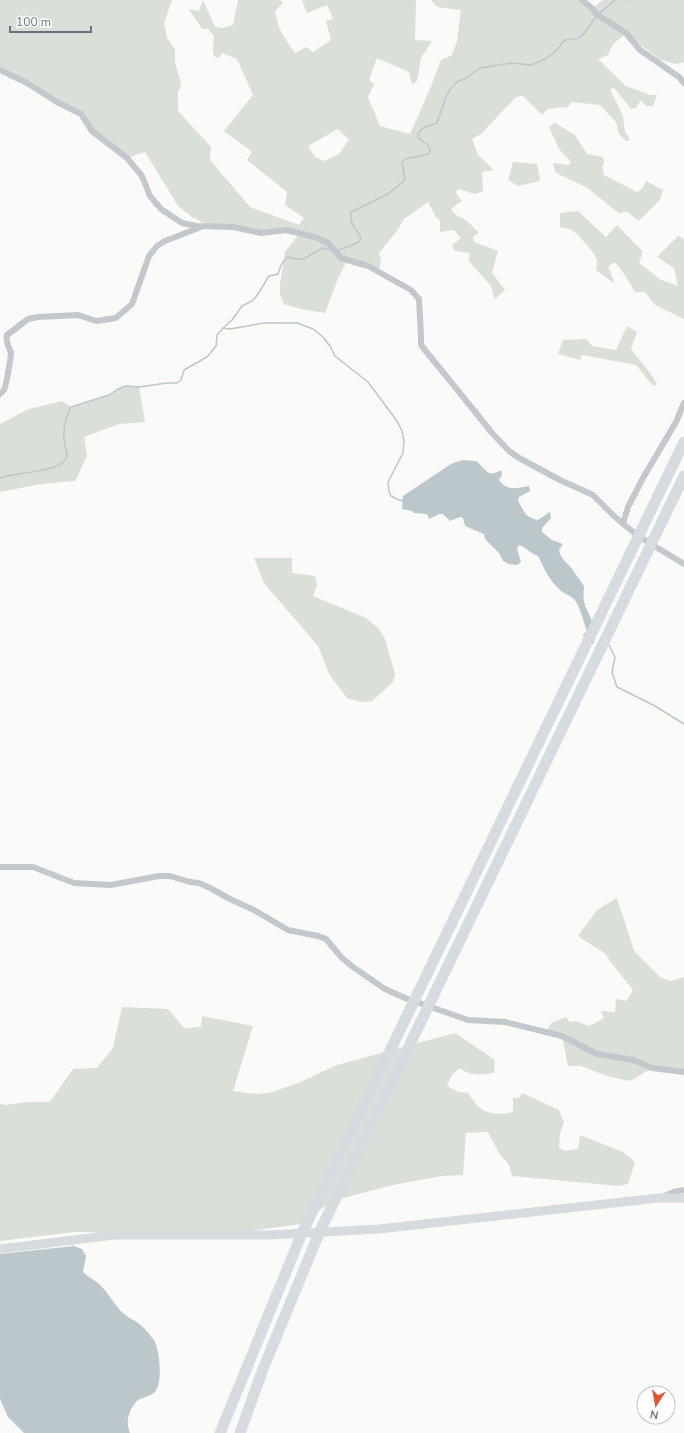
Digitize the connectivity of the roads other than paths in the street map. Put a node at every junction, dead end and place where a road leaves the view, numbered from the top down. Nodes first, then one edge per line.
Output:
1 (582, 0) edge
2 (0, 70) edge
3 (684, 84) edge
4 (203, 226) junction
5 (0, 394) edge
6 (684, 403) edge
7 (684, 442) edge
8 (684, 476) edge
9 (623, 524) junction
10 (638, 536) junction
11 (651, 544) junction
12 (684, 564) edge
13 (0, 867) edge
14 (415, 1001) junction
15 (428, 1006) junction
16 (684, 1072) edge
17 (684, 1190) edge
18 (659, 1198) junction
19 (684, 1198) edge
20 (320, 1232) junction
21 (302, 1233) junction
22 (0, 1249) edge
23 (220, 1433) edge
24 (240, 1433) edge

1 - 3 street
2 - 4 street
4 - 5 street
4 - 9 street
6 - 9 street
7 - 10 highway
8 - 11 highway
9 - 10 street
10 - 11 street
10 - 14 highway
11 - 12 street
11 - 15 highway
13 - 14 street
14 - 15 street
14 - 21 highway
15 - 16 street
15 - 20 highway
17 - 18 street
18 - 19 street
18 - 20 street
20 - 21 street
20 - 24 highway
21 - 22 street
21 - 23 highway

